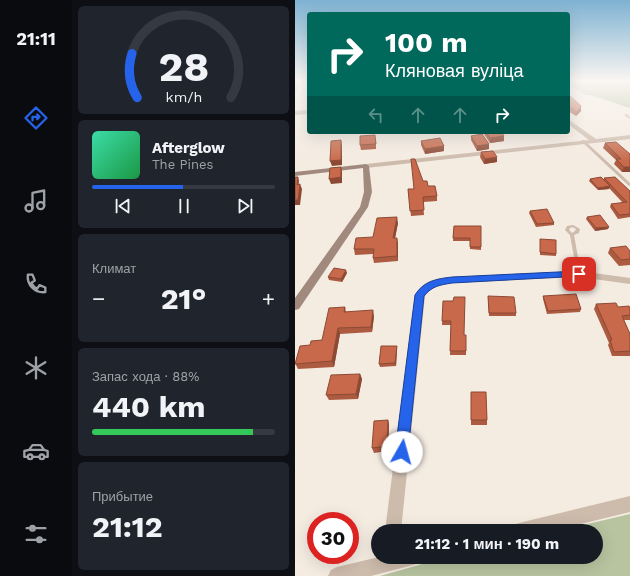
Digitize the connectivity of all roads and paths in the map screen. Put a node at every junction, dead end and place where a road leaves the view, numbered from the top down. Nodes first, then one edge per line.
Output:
1 (307, 112) edge
2 (295, 113) edge
3 (626, 115) dead end
4 (630, 118) edge
5 (570, 122) edge
6 (630, 137) edge
7 (594, 140) junction
8 (583, 141) junction
9 (367, 166) junction
10 (295, 174) edge
11 (630, 185) edge
12 (572, 235) dead end
13 (579, 274) junction
14 (630, 281) edge
15 (295, 306) edge
16 (630, 504) edge
17 (394, 524) edge
18 (548, 524) edge
19 (376, 564) edge
20 (337, 576) edge

1 - 2 street
3 - 4 lane
5 - 7 street
6 - 7 street
7 - 8 street
8 - 9 street
8 - 11 lane
9 - 10 street
9 - 15 street
12 - 13 lane
13 - 14 street
13 - 17 street
16 - 18 street
19 - 20 street

